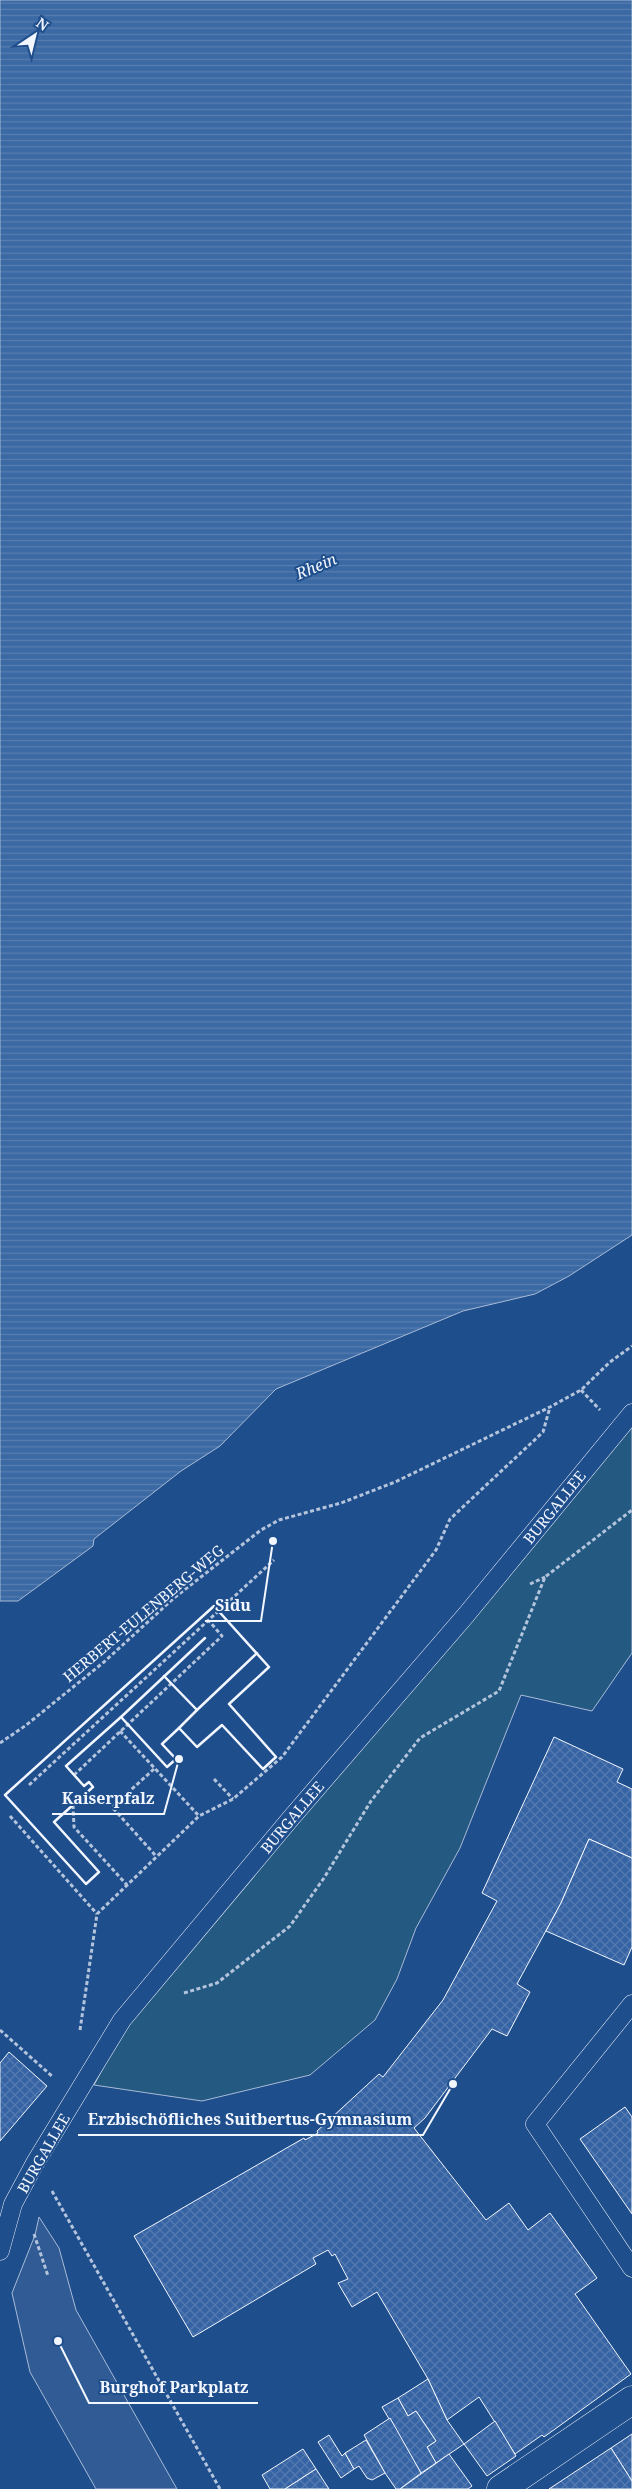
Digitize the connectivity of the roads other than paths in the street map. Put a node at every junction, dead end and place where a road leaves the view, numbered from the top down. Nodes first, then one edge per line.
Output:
1 (632, 1413) edge
2 (632, 2004) edge
3 (0, 2251) edge
4 (632, 2268) edge
5 (632, 2400) edge
6 (501, 2489) edge

1 - 3 lane, BURGALLEE
2 - 4 lane
5 - 6 street

